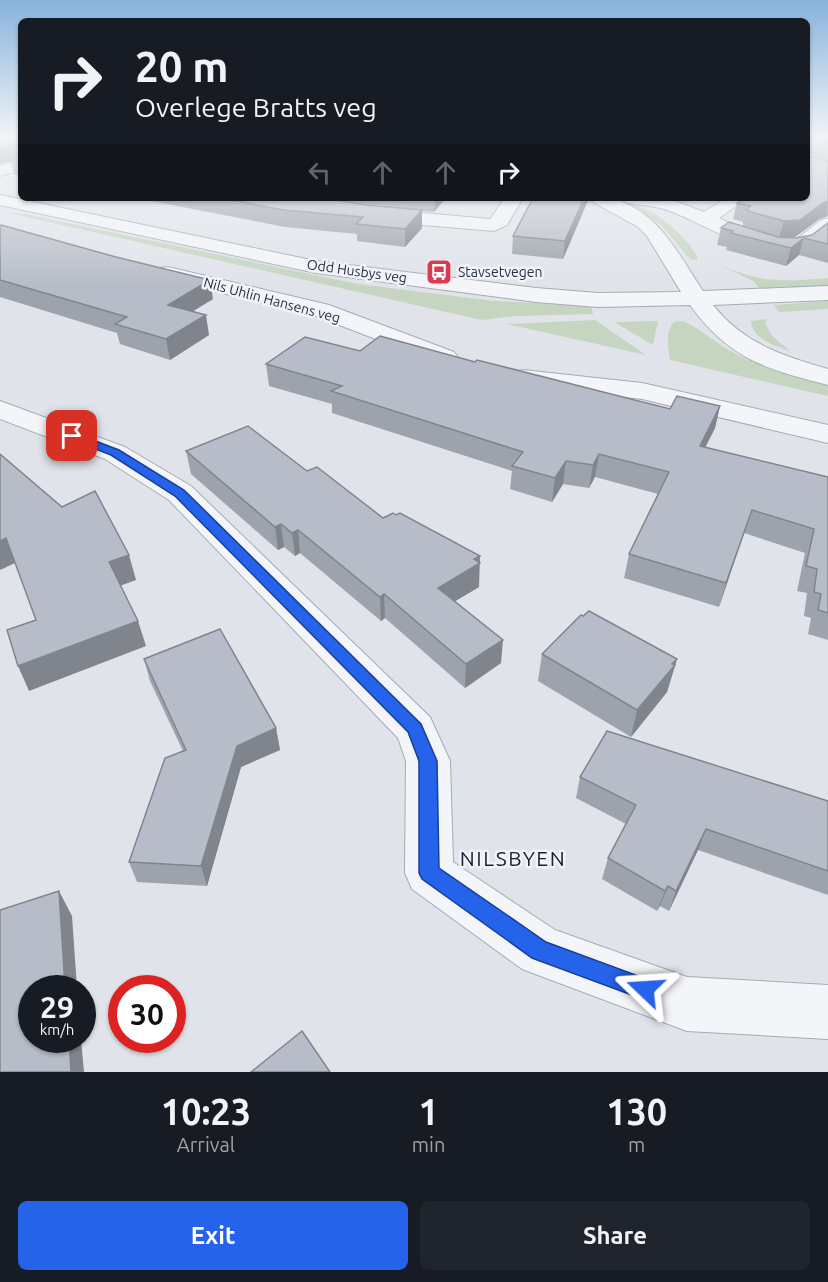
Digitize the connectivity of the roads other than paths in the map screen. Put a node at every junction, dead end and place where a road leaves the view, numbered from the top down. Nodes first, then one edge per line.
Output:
1 (0, 200) edge
2 (378, 201) edge
3 (511, 201) edge
4 (606, 201) edge
5 (657, 201) edge
6 (734, 201) edge
7 (705, 219) junction
8 (828, 224) edge
9 (142, 266) edge
10 (828, 293) edge
11 (697, 299) junction
12 (470, 365) edge
13 (503, 375) edge
14 (828, 377) edge
15 (0, 409) edge
16 (828, 434) edge
17 (828, 1012) edge

1 - 11 street, Odd Husbys veg
2 - 3 street
4 - 11 street
5 - 7 street
6 - 7 street
7 - 8 street
9 - 12 street, Nils Uhlin Hansens veg
10 - 11 street, Odd Husbys veg
11 - 14 street
13 - 16 street
15 - 17 street

